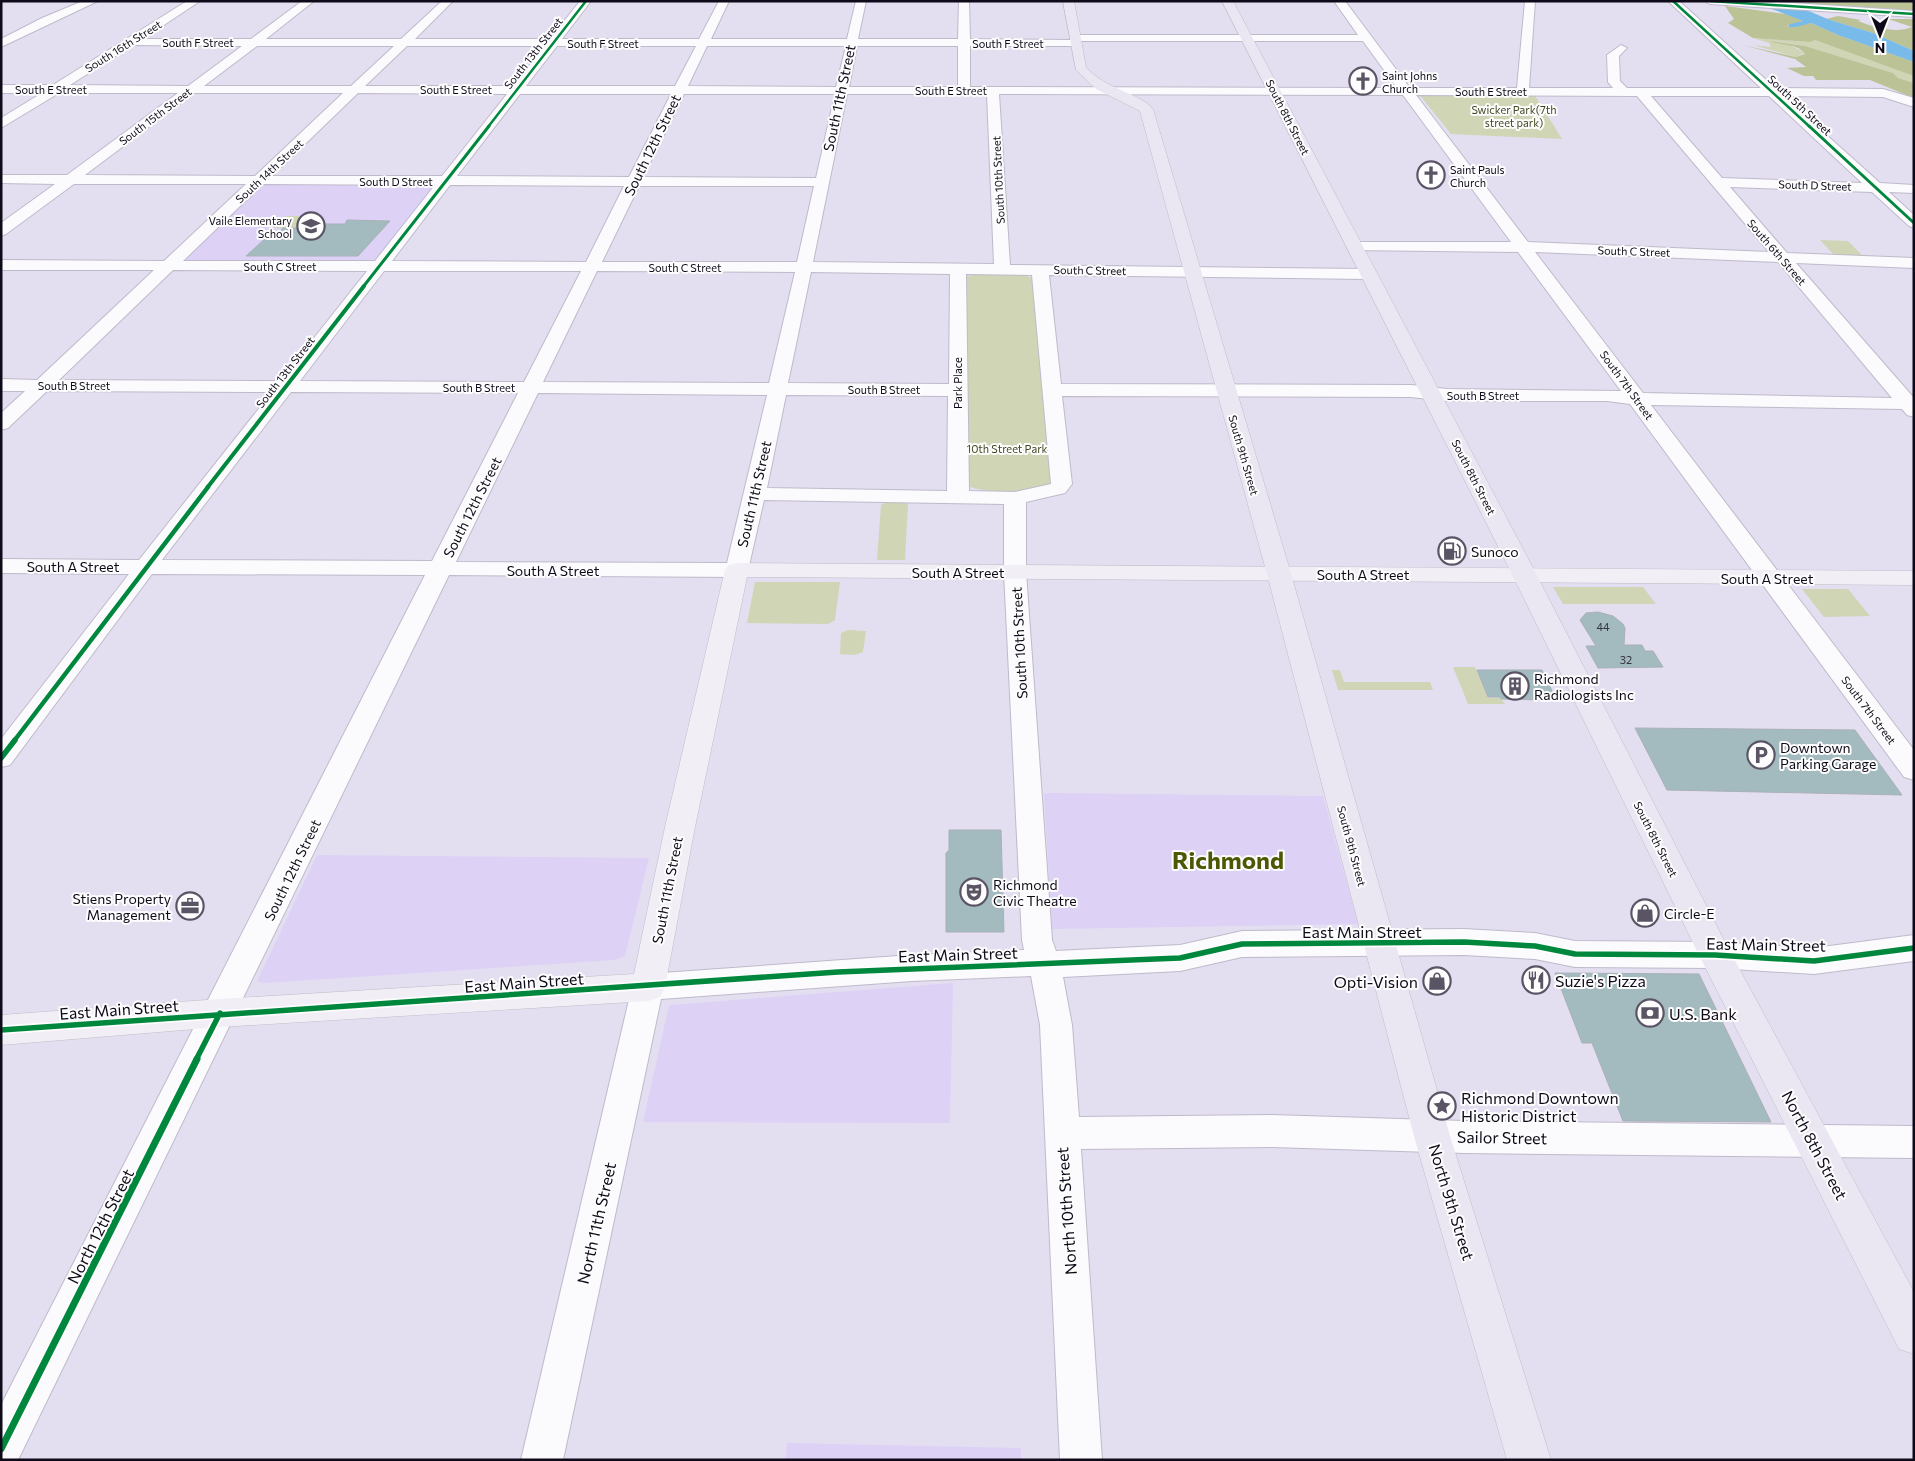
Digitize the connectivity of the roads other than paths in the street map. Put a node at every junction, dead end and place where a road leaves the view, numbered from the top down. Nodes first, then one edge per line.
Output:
1 (93, 1) edge
2 (195, 1) edge
3 (309, 1) edge
4 (448, 1) edge
5 (586, 1) edge
6 (724, 1) edge
7 (861, 1) edge
8 (964, 1) edge
9 (1068, 1) edge
10 (1227, 1) edge
11 (1340, 1) edge
12 (1530, 1) edge
13 (1673, 1) edge
14 (1710, 1) edge
15 (1914, 14) edge
16 (1, 31) edge
17 (25, 31) junction
18 (1246, 38) junction
19 (1366, 38) junction
20 (1076, 40) junction
21 (130, 42) junction
22 (254, 42) junction
23 (405, 43) junction
24 (554, 43) junction
25 (703, 43) junction
26 (851, 43) junction
27 (964, 43) junction
28 (1, 44) edge
29 (1621, 48) dead end
30 (1, 89) edge
31 (56, 89) junction
32 (191, 89) junction
33 (356, 89) junction
34 (518, 90) junction
35 (679, 90) junction
36 (841, 90) junction
37 (964, 90) junction
38 (993, 90) junction
39 (1111, 90) junction
40 (1273, 90) junction
41 (1406, 91) junction
42 (1523, 91) junction
43 (1623, 91) junction
44 (1640, 92) junction
45 (1773, 93) junction
46 (1914, 103) edge
47 (1, 124) edge
48 (1, 179) edge
49 (71, 180) junction
50 (259, 180) junction
51 (446, 181) junction
52 (634, 182) junction
53 (821, 182) junction
54 (1717, 182) junction
55 (1875, 188) junction
56 (1914, 189) edge
57 (1914, 223) edge
58 (1, 231) edge
59 (1355, 247) junction
60 (1525, 247) junction
61 (1782, 257) junction
62 (1914, 263) edge
63 (1, 264) edge
64 (169, 265) junction
65 (381, 266) junction
66 (591, 267) junction
67 (803, 267) junction
68 (958, 269) junction
69 (1002, 269) junction
70 (1040, 270) junction
71 (1191, 272) junction
72 (1368, 274) junction
73 (1, 385) edge
74 (42, 385) junction
75 (286, 387) junction
76 (532, 388) junction
77 (776, 388) junction
78 (956, 390) junction
79 (1052, 390) junction
80 (1226, 391) junction
81 (1431, 393) junction
82 (1638, 399) junction
83 (1912, 406) edge
84 (1, 424) edge
85 (755, 494) junction
86 (958, 497) junction
87 (1015, 498) junction
88 (1, 566) edge
89 (146, 566) junction
90 (441, 569) junction
91 (737, 570) junction
92 (1015, 572) junction
93 (1279, 574) junction
94 (1524, 574) junction
95 (1772, 578) junction
96 (1914, 578) edge
97 (1887, 734) junction
98 (1914, 734) edge
99 (1, 758) edge
100 (1914, 770) edge
101 (1379, 943) junction
102 (1914, 948) edge
103 (1715, 955) junction
104 (1045, 964) junction
105 (648, 987) junction
106 (220, 1014) junction
107 (1, 1030) edge
108 (1061, 1133) junction
109 (1432, 1136) junction
110 (1814, 1142) junction
111 (1914, 1142) edge
112 (1914, 1334) edge
113 (1, 1449) edge
114 (542, 1460) edge
115 (1081, 1460) edge
116 (1529, 1460) edge

1 - 17 street
2 - 21 street, South 16th Street
3 - 22 street, South 15th Street
4 - 23 street, South 14th Street
5 - 24 street, South 13th Street
6 - 25 street, South 12th Street
7 - 26 street, South 11th Street
8 - 27 street
9 - 20 highway, South 9th Street
10 - 18 highway, South 8th Street
11 - 19 street, South 7th Street
12 - 42 street
13 - 45 street, South 5th Street
14 - 15 street
16 - 17 street
17 - 28 street
18 - 19 street, South F Street
18 - 20 street, South F Street
18 - 40 highway, South 8th Street
19 - 41 street, South 7th Street
20 - 27 street, South F Street
20 - 39 highway, South 9th Street
21 - 22 street, South F Street
21 - 31 street, South 16th Street
22 - 23 street, South F Street
22 - 32 street, South 15th Street
23 - 24 street, South F Street
23 - 33 street, South 14th Street
24 - 25 street, South F Street
24 - 34 street, South 13th Street
25 - 26 street, South F Street
25 - 35 street, South 12th Street
26 - 27 street, South F Street
26 - 36 street, South 11th Street
27 - 37 street
29 - 43 street
30 - 31 street, South E Street
31 - 32 street, South E Street
31 - 47 street, South 16th Street
32 - 33 street, South E Street
32 - 49 street, South 15th Street
33 - 34 street, South E Street
33 - 50 street, South 14th Street
34 - 35 street, South E Street
34 - 51 street, South 13th Street
35 - 36 street, South E Street
35 - 52 street, South 12th Street
36 - 37 street, South E Street
36 - 53 street, South 11th Street
37 - 38 street, South E Street
38 - 39 street, South E Street
38 - 69 street, South 10th Street
39 - 40 street, South E Street
39 - 71 highway, South 9th Street
40 - 41 street, South E Street
40 - 59 highway, South 8th Street
41 - 42 street, South E Street
41 - 60 street, South 7th Street
42 - 43 street, South E Street
43 - 44 street, South E Street
44 - 45 street, South E Street
44 - 54 street, South 6th Street
45 - 46 street, South E Street
45 - 55 street, South 5th Street
48 - 49 street, South D Street
49 - 50 street, South D Street
49 - 58 street, South 15th Street
50 - 51 street, South D Street
50 - 64 street, South 14th Street
51 - 52 street, South D Street
51 - 65 street, South 13th Street
52 - 53 street, South D Street
52 - 66 street, South 12th Street
53 - 67 street, South 11th Street
54 - 55 street, South D Street
54 - 61 street, South 6th Street
55 - 56 street, South D Street
55 - 57 street, South 5th Street
59 - 60 street, South C Street
59 - 72 highway, South 8th Street
60 - 61 street, South C Street
60 - 82 street, South 7th Street
61 - 62 street, South C Street
61 - 83 street, South 6th Street
63 - 64 street, South C Street
64 - 65 street, South C Street
64 - 74 street, South 14th Street
65 - 66 street, South C Street
65 - 75 street, South 13th Street
66 - 67 street, South C Street
66 - 76 street, South 12th Street
67 - 68 street, South C Street
67 - 77 street, South 11th Street
68 - 69 street, South C Street
68 - 78 street, Park Place
69 - 70 street, South C Street
70 - 71 street, South C Street
70 - 79 street
71 - 72 street, South C Street
71 - 80 highway, South 9th Street
72 - 81 highway, South 8th Street
73 - 74 street, South B Street
74 - 75 street, South B Street
74 - 84 street, South 14th Street
75 - 76 street, South B Street
75 - 89 street, South 13th Street
76 - 77 street, South B Street
76 - 90 street, South 12th Street
77 - 78 street, South B Street
77 - 85 street, South 11th Street
78 - 86 street, Park Place
79 - 80 street, South B Street
79 - 87 street
80 - 81 street, South B Street
80 - 93 highway, South 9th Street
81 - 82 street, South B Street
81 - 94 highway, South 8th Street
82 - 83 street, South B Street
82 - 95 street, South 7th Street
85 - 86 street
85 - 91 street, South 11th Street
86 - 87 street
87 - 92 street, South 10th Street
88 - 89 street, South A Street
89 - 90 street, South A Street
89 - 99 street, South 13th Street
90 - 91 street, South A Street
90 - 106 street, South 12th Street
91 - 92 main road, South A Street
91 - 105 main road, South 11th Street
92 - 93 main road, South A Street
92 - 104 street, South 10th Street
93 - 94 main road, South A Street
93 - 101 highway, South 9th Street
94 - 95 main road, South A Street
94 - 103 highway, South 8th Street
95 - 96 main road, South A Street
95 - 97 street, South 7th Street
97 - 98 street
97 - 100 street, South 7th Street
101 - 103 street, East Main Street
101 - 104 street, East Main Street
101 - 109 highway, North 9th Street
102 - 103 street, East Main Street
103 - 110 highway, North 8th Street
104 - 105 street, East Main Street
104 - 108 street, North 10th Street
105 - 106 main road, East Main Street
105 - 114 street, North 11th Street
106 - 107 main road, East Main Street
106 - 113 street, North 12th Street
108 - 109 street, Sailor Street
108 - 115 street, North 10th Street
109 - 110 street, Sailor Street
109 - 116 highway, North 9th Street
110 - 111 street, Sailor Street
110 - 112 highway, North 8th Street

